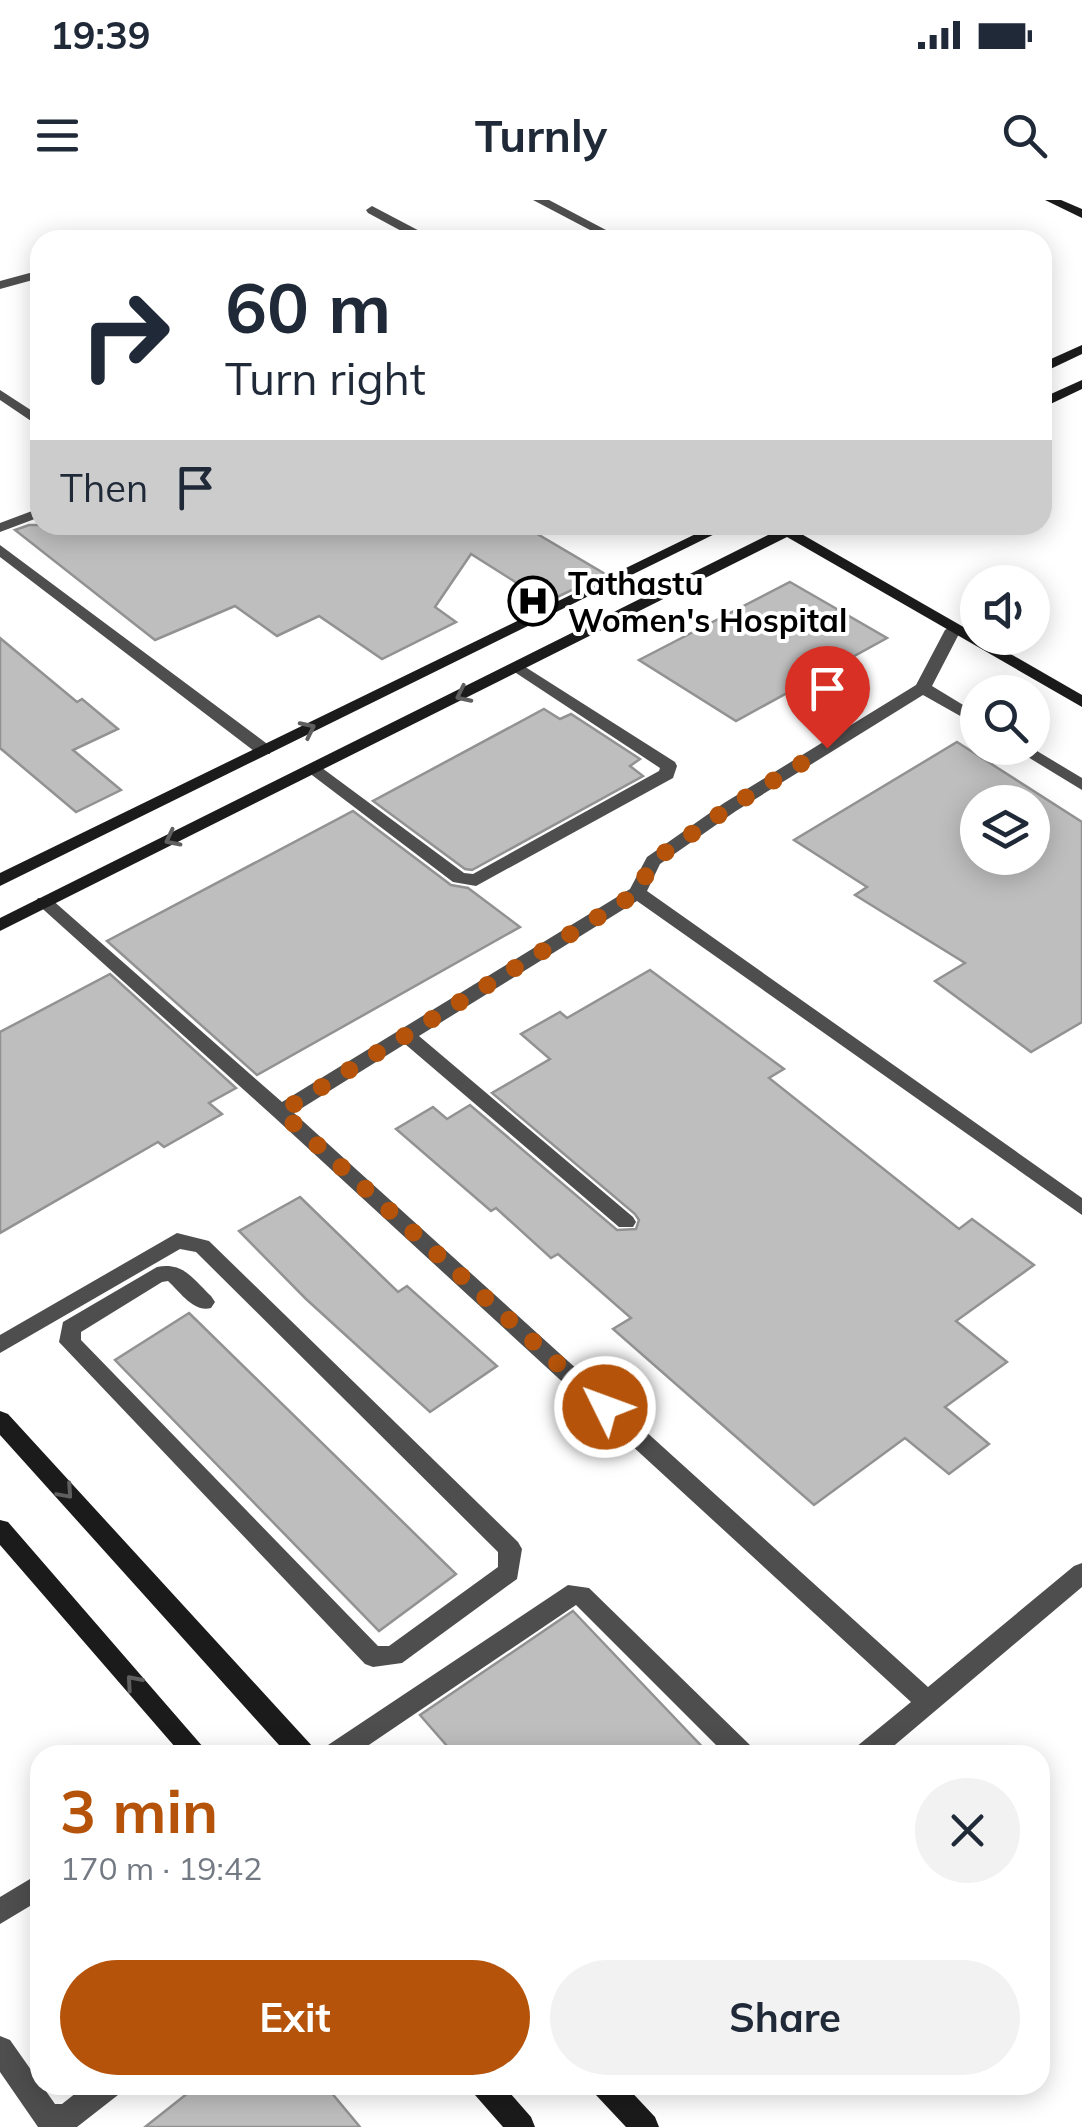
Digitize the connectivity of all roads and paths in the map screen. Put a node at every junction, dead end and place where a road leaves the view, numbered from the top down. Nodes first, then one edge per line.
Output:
1 (539, 200) edge
2 (1051, 200) edge
3 (372, 210) dead end
4 (1082, 214) edge
5 (409, 230) edge
6 (599, 230) edge
7 (30, 277) edge
8 (0, 285) edge
9 (1082, 349) edge
10 (1052, 363) edge
11 (1082, 384) edge
12 (0, 394) edge
13 (1052, 399) edge
14 (30, 416) edge
15 (30, 516) edge
16 (0, 528) edge
17 (705, 535) edge
18 (773, 535) edge
19 (801, 535) edge
20 (0, 550) edge
21 (954, 630) junction
22 (519, 668) junction
23 (923, 688) junction
24 (1082, 702) edge
25 (960, 710) edge
26 (264, 750) junction
27 (1050, 765) edge
28 (312, 769) junction
29 (1082, 784) edge
30 (0, 880) edge
31 (637, 893) junction
32 (44, 902) junction
33 (0, 925) edge
34 (406, 1035) junction
35 (281, 1112) junction
36 (1082, 1208) edge
37 (626, 1222) dead end
38 (204, 1302) dead end
39 (0, 1345) edge
40 (0, 1420) edge
41 (0, 1529) edge
42 (1082, 1573) edge
43 (929, 1703) junction
44 (189, 1745) edge
45 (295, 1745) edge
46 (349, 1745) edge
47 (733, 1745) edge
48 (877, 1745) edge
49 (30, 1892) edge
50 (0, 1912) edge
51 (0, 2050) edge
52 (30, 2092) edge
53 (32, 2095) edge
54 (95, 2095) edge
55 (493, 2095) edge
56 (615, 2095) edge
57 (520, 2127) edge
58 (644, 2127) edge

1 - 6 street
2 - 4 street
3 - 5 street
7 - 8 street
9 - 10 street
11 - 13 street
12 - 14 street
15 - 16 street
26 -> 17 street
18 - 22 street
19 - 21 street
20 - 26 street
21 - 23 street
21 - 24 street
22 -> 28 street
22 - 28 street
23 - 25 street
23 - 31 street
26 - 30 street
27 - 29 street
28 -> 32 street
31 - 34 street
31 - 36 street
32 - 33 street
32 - 35 street
34 - 35 street
34 - 37 street
35 - 43 street
38 - 39 street
40 -> 45 street
44 -> 41 street
42 - 43 street
43 - 48 street
46 - 47 street
49 - 50 street
51 - 52 street
53 - 54 street
55 - 57 street
56 - 58 street

